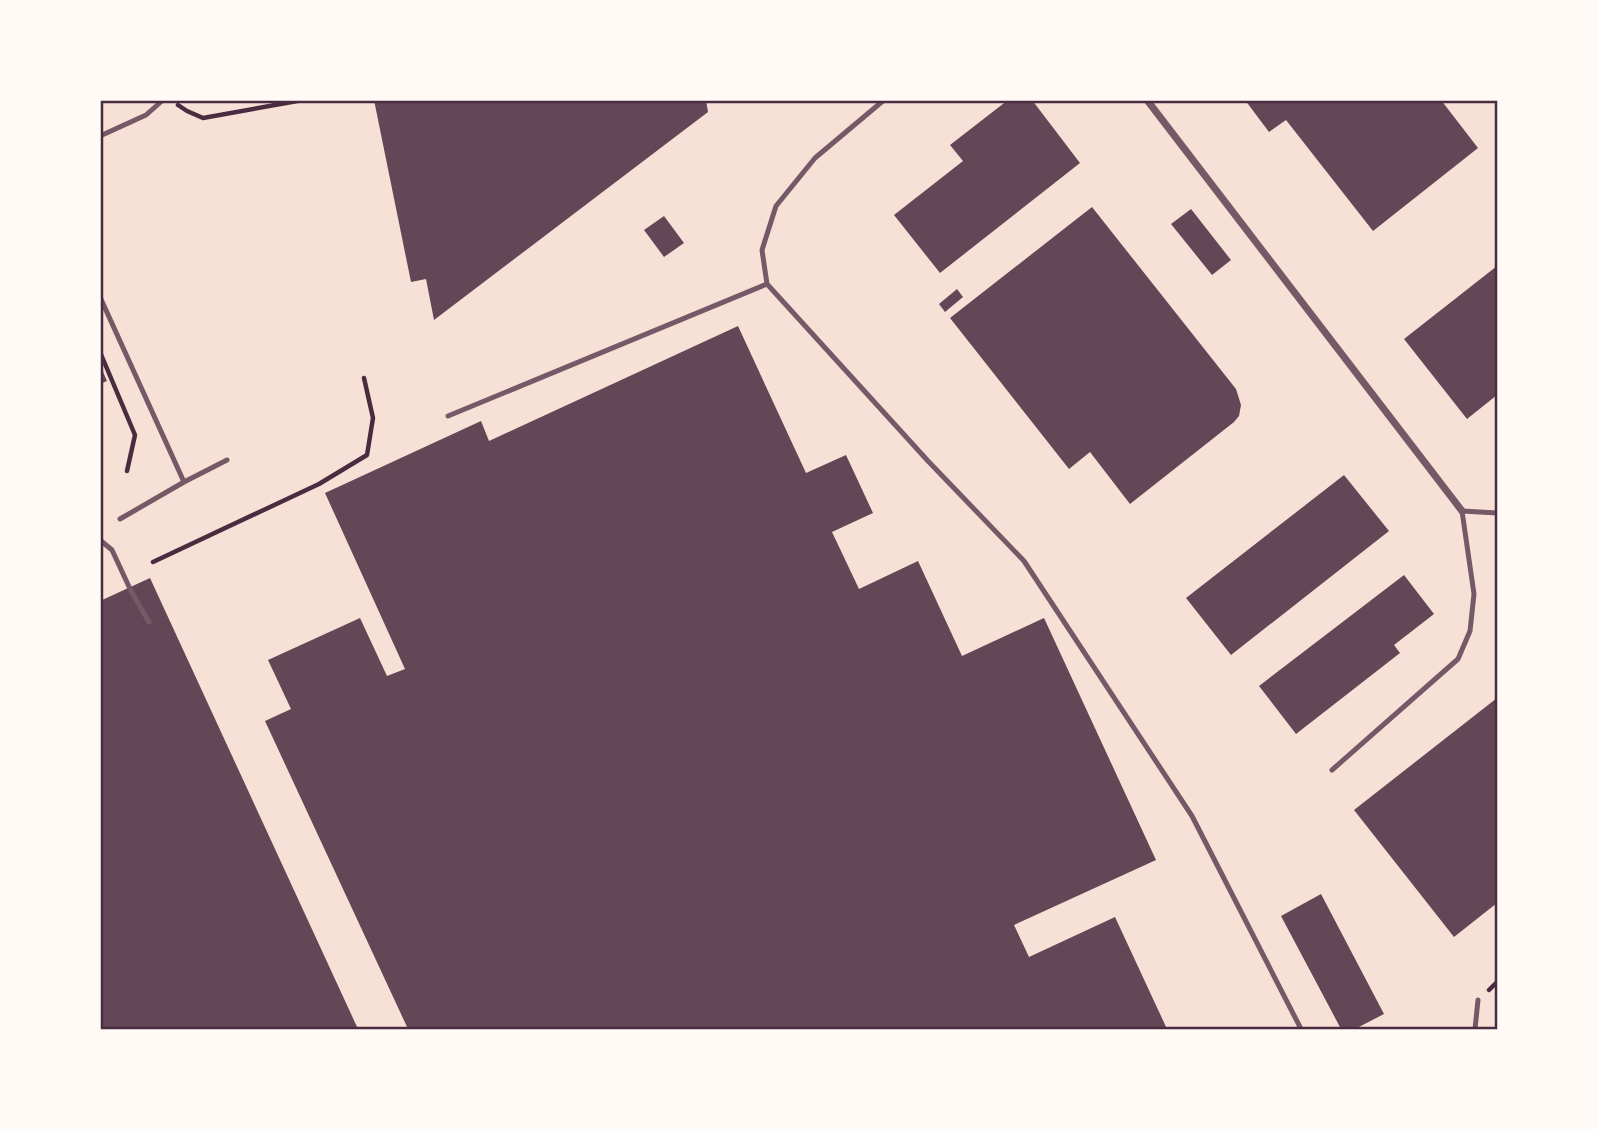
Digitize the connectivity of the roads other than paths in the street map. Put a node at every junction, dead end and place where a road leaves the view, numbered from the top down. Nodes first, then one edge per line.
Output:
1 (163, 100) edge
2 (884, 100) edge
3 (1147, 100) edge
4 (100, 136) edge
5 (767, 284) junction
6 (100, 297) edge
7 (448, 416) dead end
8 (227, 460) dead end
9 (184, 482) junction
10 (1462, 511) junction
11 (1497, 513) edge
12 (120, 519) dead end
13 (100, 540) edge
14 (149, 622) dead end
15 (1332, 770) dead end
16 (1478, 1000) dead end
17 (1301, 1029) edge
18 (1475, 1029) edge

1 - 4 lane
2 - 5 lane
3 - 10 street
5 - 7 lane
5 - 17 lane
6 - 9 lane
8 - 9 lane
9 - 12 lane
10 - 11 lane
10 - 15 lane
13 - 14 lane
16 - 18 lane

